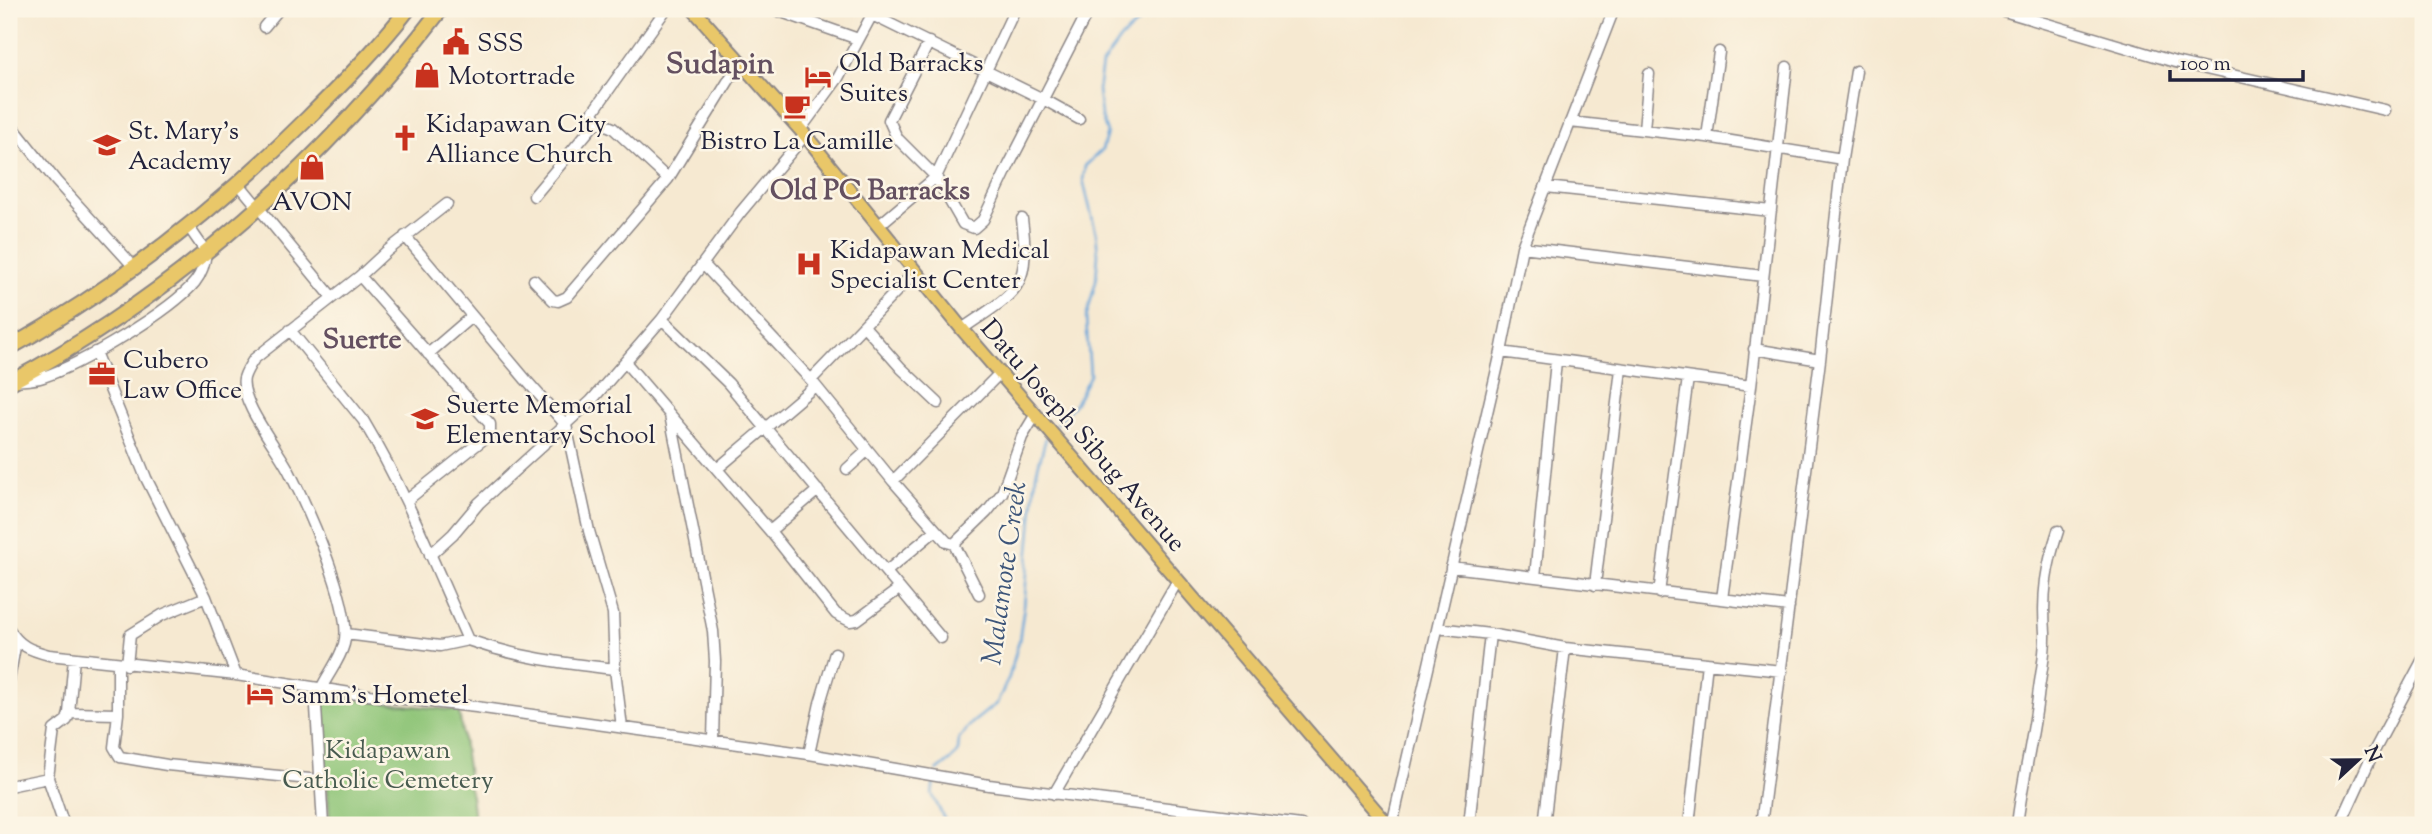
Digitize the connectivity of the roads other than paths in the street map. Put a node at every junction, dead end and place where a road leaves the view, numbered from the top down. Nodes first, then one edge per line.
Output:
1 (279, 9) edge
2 (408, 9) edge
3 (440, 9) edge
4 (666, 9) edge
5 (693, 9) edge
6 (774, 9) edge
7 (1015, 9) edge
8 (1614, 9) edge
9 (1997, 9) edge
10 (873, 12) edge
11 (1084, 19) dead end
12 (264, 27) dead end
13 (858, 39) junction
14 (929, 42) junction
15 (1719, 52) dead end
16 (740, 62) junction
17 (1787, 67) dead end
18 (986, 71) junction
19 (1856, 71) dead end
20 (1649, 74) dead end
21 (1043, 99) junction
22 (2385, 110) dead end
23 (1079, 119) dead end
24 (597, 121) junction
25 (9, 122) edge
26 (1570, 122) junction
27 (1644, 130) junction
28 (802, 133) junction
29 (1707, 136) junction
30 (1776, 148) junction
31 (1842, 159) junction
32 (936, 177) junction
33 (668, 179) junction
34 (239, 184) junction
35 (1546, 187) junction
36 (534, 196) dead end
37 (447, 204) dead end
38 (258, 207) junction
39 (1771, 211) junction
40 (1022, 219) dead end
41 (188, 226) junction
42 (878, 226) junction
43 (405, 236) junction
44 (1522, 247) junction
45 (206, 252) junction
46 (703, 264) junction
47 (135, 268) junction
48 (915, 272) junction
49 (1763, 275) junction
50 (360, 276) junction
51 (534, 280) dead end
52 (332, 297) junction
53 (471, 317) junction
54 (662, 319) junction
55 (864, 326) junction
56 (962, 328) junction
57 (290, 330) junction
58 (9, 348) edge
59 (1754, 349) junction
60 (95, 352) junction
61 (1501, 352) junction
62 (428, 354) junction
63 (1556, 360) junction
64 (1820, 360) junction
65 (625, 362) junction
66 (1621, 369) junction
67 (1000, 373) junction
68 (1688, 378) junction
69 (10, 382) edge
70 (813, 383) junction
71 (1751, 386) junction
72 (939, 403) dead end
73 (1036, 414) junction
74 (670, 415) junction
75 (566, 425) junction
76 (766, 427) junction
77 (868, 450) junction
78 (716, 469) junction
79 (846, 469) dead end
80 (893, 481) junction
81 (818, 490) junction
82 (407, 501) junction
83 (936, 530) junction
84 (770, 531) junction
85 (2058, 531) dead end
86 (954, 544) junction
87 (430, 555) junction
88 (1451, 567) junction
89 (887, 571) junction
90 (1535, 577) junction
91 (1178, 580) junction
92 (1595, 585) junction
93 (899, 589) junction
94 (1659, 593) junction
95 (979, 594) dead end
96 (206, 597) junction
97 (1722, 598) junction
98 (1789, 607) junction
99 (1438, 628) junction
100 (9, 629) edge
101 (346, 634) junction
102 (1490, 634) junction
103 (941, 638) dead end
104 (468, 640) junction
105 (16, 641) junction
106 (1564, 648) junction
107 (835, 653) dead end
108 (74, 658) junction
109 (2423, 659) edge
110 (1707, 663) junction
111 (123, 664) junction
112 (615, 669) junction
113 (1782, 671) junction
114 (236, 675) junction
115 (9, 680) edge
116 (320, 689) junction
117 (69, 713) junction
118 (118, 714) junction
119 (622, 728) junction
120 (713, 740) junction
121 (808, 754) junction
122 (48, 778) junction
123 (320, 780) junction
124 (9, 786) edge
125 (1054, 794) junction
126 (64, 825) edge
127 (323, 825) edge
128 (1301, 825) edge
129 (1390, 825) edge
130 (1469, 825) edge
131 (1544, 825) edge
132 (1689, 825) edge
133 (1761, 825) edge
134 (2017, 825) edge
135 (2340, 825) edge

1 - 12 street
2 - 34 highway
3 - 38 highway
4 - 24 street
5 - 16 main road, Datu Joseph Sibug Avenue
6 - 13 street
7 - 18 street
8 - 26 street
9 - 22 street
10 - 13 street
10 - 14 street
11 - 21 street
13 - 28 street
14 - 18 street
14 - 32 street
15 - 29 street
16 - 28 main road, Datu Joseph Sibug Avenue
16 - 33 street
17 - 30 street
18 - 21 street
18 - 32 street
19 - 31 street
20 - 27 street
21 - 23 street
21 - 32 street
24 - 33 street
24 - 36 street
25 - 47 street
26 - 27 street
26 - 35 street
27 - 29 street
28 - 42 main road, Datu Joseph Sibug Avenue
28 - 46 street
29 - 30 street
30 - 31 street
30 - 39 street
31 - 64 street
32 - 42 street
33 - 51 street
34 - 38 street
34 - 41 highway
35 - 39 street
35 - 44 street
37 - 43 street
38 - 45 highway
38 - 52 street
39 - 49 street
40 - 56 street
41 - 45 street
41 - 47 highway
42 - 48 main road, Datu Joseph Sibug Avenue
43 - 50 street
43 - 53 street
44 - 49 street
44 - 61 street
45 - 60 street
45 - 69 highway
46 - 54 street
46 - 70 street
47 - 58 highway
48 - 55 street
48 - 56 main road, Datu Joseph Sibug Avenue
49 - 59 street
50 - 52 street
50 - 62 street
52 - 57 street
53 - 62 street
53 - 75 street
54 - 65 street
54 - 76 street
55 - 70 street
55 - 72 street
56 - 67 main road, Datu Joseph Sibug Avenue
57 - 82 street
57 - 101 street
59 - 64 street
59 - 71 street
60 - 69 street
60 - 96 street
61 - 63 street
61 - 88 street
62 - 82 street
63 - 66 street
63 - 90 street
64 - 98 street
65 - 74 street
65 - 75 street
66 - 68 street
66 - 92 street
67 - 73 main road, Datu Joseph Sibug Avenue
67 - 80 street
68 - 71 street
68 - 94 street
70 - 76 street
70 - 77 street
71 - 97 street
73 - 86 street
73 - 91 main road, Datu Joseph Sibug Avenue
74 - 78 street
74 - 120 street
75 - 87 street
75 - 112 street
76 - 78 street
76 - 81 street
77 - 79 street
77 - 80 street
78 - 84 street
80 - 83 street
81 - 84 street
81 - 89 street
82 - 87 street
83 - 86 street
83 - 89 street
84 - 93 street
85 - 134 street
86 - 95 street
87 - 104 street
88 - 90 street
88 - 99 street
89 - 93 street
90 - 92 street
91 - 125 street
91 - 129 main road, Datu Joseph Sibug Avenue
92 - 94 street
93 - 103 street
94 - 97 street
96 - 111 street
96 - 114 street
97 - 98 street
98 - 113 street
99 - 102 street
99 - 129 street
100 - 105 street
101 - 104 street
101 - 116 street
102 - 106 street
102 - 130 street
104 - 112 street
105 - 108 street
105 - 115 street
106 - 110 street
106 - 131 street
107 - 121 street
108 - 111 street
108 - 117 street
109 - 135 street
110 - 113 street
110 - 132 street
111 - 114 street
111 - 118 street
112 - 119 street
113 - 133 street
114 - 116 street
116 - 119 street
116 - 123 street
117 - 118 street
117 - 122 street
118 - 123 street
119 - 120 street
120 - 121 street
121 - 125 street
122 - 124 street
122 - 126 street
123 - 127 street
125 - 128 street

